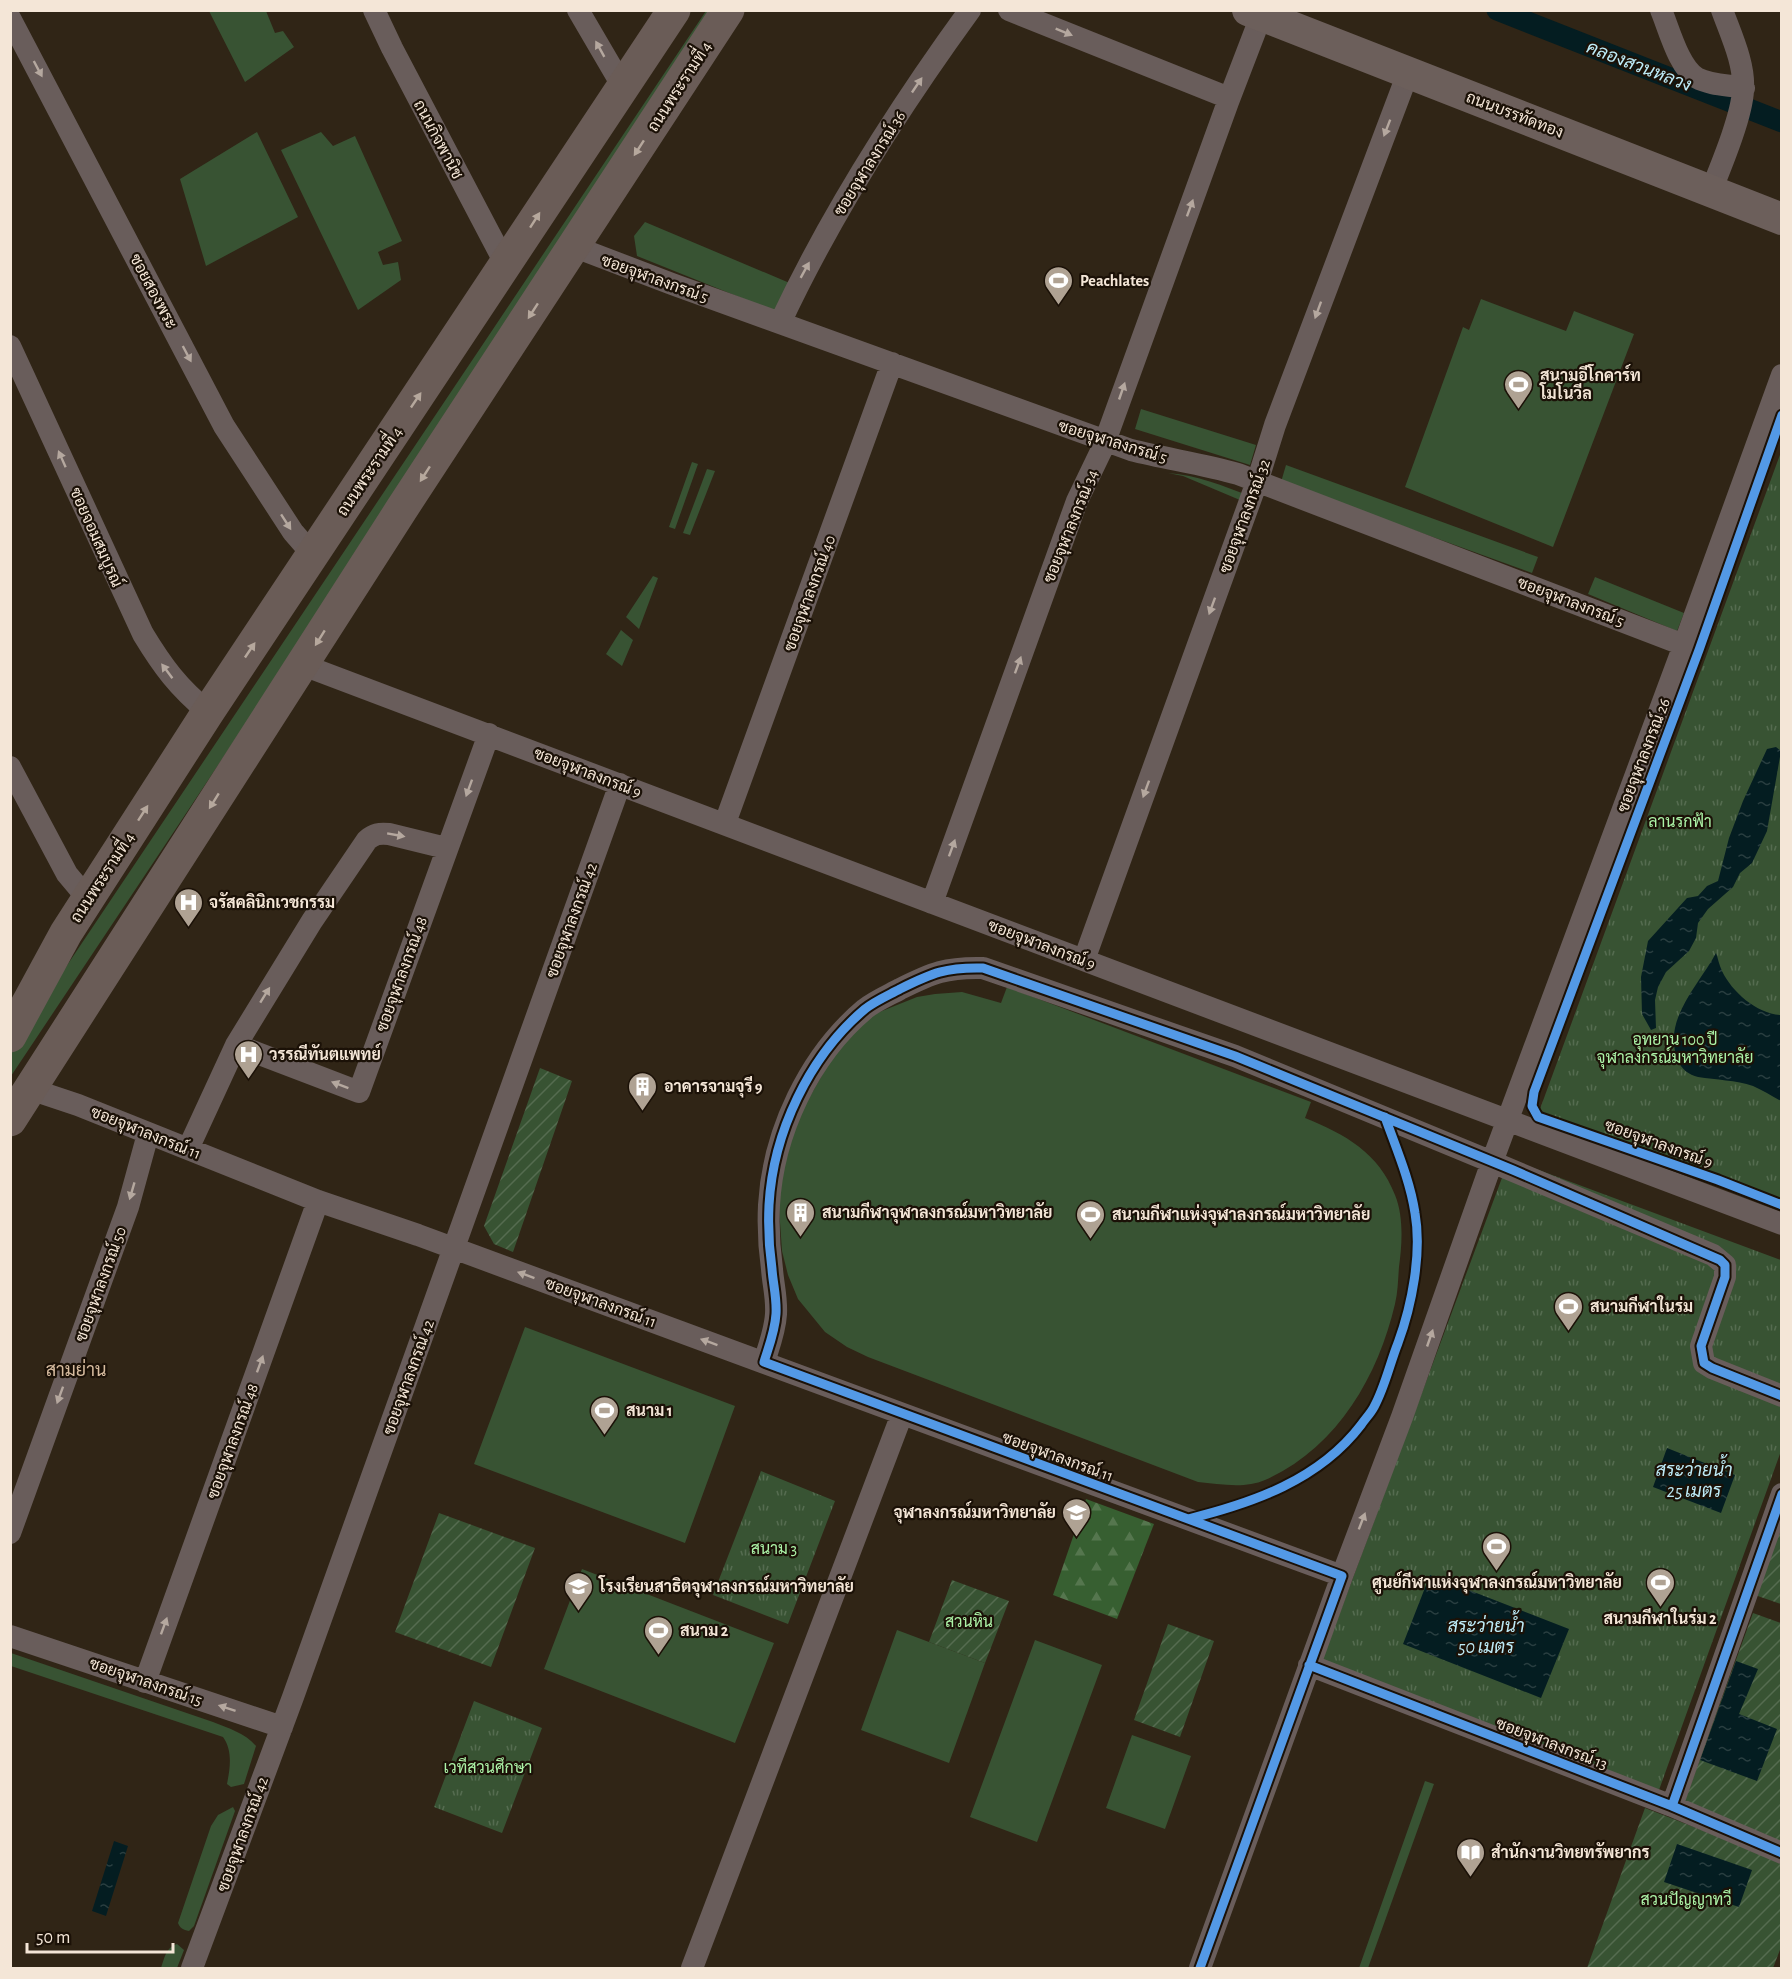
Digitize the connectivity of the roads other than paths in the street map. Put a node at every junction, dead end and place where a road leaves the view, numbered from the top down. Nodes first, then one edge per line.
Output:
1 (374, 10) edge
2 (578, 10) edge
3 (675, 10) edge
4 (728, 10) edge
5 (970, 10) edge
6 (1009, 10) edge
7 (1661, 10) edge
8 (1722, 10) edge
9 (1255, 13) edge
10 (10, 18) edge
11 (1408, 73) junction
12 (623, 87) junction
13 (1743, 94) junction
14 (1229, 98) junction
15 (1711, 191) junction
16 (1782, 219) edge
17 (575, 247) junction
18 (506, 266) junction
19 (780, 323) junction
20 (10, 346) edge
21 (892, 363) junction
22 (1782, 375) edge
23 (1106, 440) junction
24 (1257, 481) junction
25 (313, 555) junction
26 (1684, 645) junction
27 (303, 665) junction
28 (208, 712) junction
29 (489, 734) junction
30 (10, 767) edge
31 (620, 784) junction
32 (726, 823) junction
33 (446, 848) junction
34 (88, 899) junction
35 (932, 903) junction
36 (66, 933) junction
37 (1084, 960) junction
38 (10, 1002) edge
39 (10, 1036) edge
40 (236, 1045) junction
41 (20, 1086) edge
42 (10, 1120) edge
43 (1508, 1121) junction
44 (148, 1134) junction
45 (188, 1149) junction
46 (1492, 1162) junction
47 (318, 1201) junction
48 (1782, 1224) edge
49 (453, 1249) junction
50 (764, 1362) junction
51 (1782, 1396) edge
52 (902, 1414) junction
53 (1782, 1494) edge
54 (10, 1533) edge
55 (1342, 1576) junction
56 (10, 1636) edge
57 (1309, 1665) junction
58 (145, 1682) junction
59 (282, 1726) junction
60 (1672, 1806) junction
61 (1782, 1853) edge
62 (192, 1968) edge
63 (692, 1968) edge
64 (1200, 1968) edge

1 - 18 street, ถนนกิจพานิช
12 -> 2 street
3 - 12 main road, ถนนพระรามที่ 4
4 -> 17 main road, ถนนพระรามที่ 4
19 -> 5 street, ซอยจุฬาลงกรณ์ 36
6 -> 14 street
7 - 13 street
8 - 13 street
9 - 11 main road, ถนนบรรทัดทอง
9 - 14 street, ซอยจุฬาลงกรณ์ 34
10 -> 25 street, ซอยสองพระ
11 - 15 main road, ถนนบรรทัดทอง
11 -> 24 street, ซอยจุฬาลงกรณ์ 32
18 -> 12 main road, ถนนพระรามที่ 4
13 - 15 street
23 -> 14 street, ซอยจุฬาลงกรณ์ 34
15 - 16 main road, ถนนบรรทัดทอง
17 - 19 street, ซอยจุฬาลงกรณ์ 5
17 -> 27 main road, ถนนพระรามที่ 4
25 -> 18 main road, ถนนพระรามที่ 4
19 - 21 street, ซอยจุฬาลงกรณ์ 5
28 -> 20 street, ซอยจอมสมบูรณ์
21 - 23 street, ซอยจุฬาลงกรณ์ 5
21 - 32 street, ซอยจุฬาลงกรณ์ 40
22 - 26 street, ซอยจุฬาลงกรณ์ 26
23 - 24 street, ซอยจุฬาลงกรณ์ 5
35 -> 23 street, ซอยจุฬาลงกรณ์ 34
24 - 26 street, ซอยจุฬาลงกรณ์ 5
24 -> 37 street, ซอยจุฬาลงกรณ์ 32
28 -> 25 main road, ถนนพระรามที่ 4
26 - 43 street, ซอยจุฬาลงกรณ์ 26
27 - 29 street, ซอยจุฬาลงกรณ์ 9
27 -> 41 main road, ถนนพระรามที่ 4
34 -> 28 main road, ถนนพระรามที่ 4
29 - 31 street, ซอยจุฬาลงกรณ์ 9
29 -> 33 street, ซอยจุฬาลงกรณ์ 48
30 - 34 street
31 - 32 street, ซอยจุฬาลงกรณ์ 9
31 - 49 street, ซอยจุฬาลงกรณ์ 42
32 - 35 street, ซอยจุฬาลงกรณ์ 9
40 -> 33 street
33 -> 40 street, ซอยจุฬาลงกรณ์ 48
34 - 36 main road, ถนนพระรามที่ 4
35 - 37 street, ซอยจุฬาลงกรณ์ 9
36 - 38 main road, ถนนพระรามที่ 4
36 - 39 main road, ถนนพระรามที่ 4
37 - 43 street, ซอยจุฬาลงกรณ์ 9
40 - 45 street
41 - 42 main road, ถนนพระรามที่ 4
41 - 44 street, ซอยจุฬาลงกรณ์ 11
43 - 46 street, ซอยจุฬาลงกรณ์ 26
43 - 48 street, ซอยจุฬาลงกรณ์ 9
44 - 45 street, ซอยจุฬาลงกรณ์ 11
44 -> 54 street, ซอยจุฬาลงกรณ์ 50
45 - 47 street, ซอยจุฬาลงกรณ์ 11
46 - 50 street
46 - 51 street
55 -> 46 street, ซอยจุฬาลงกรณ์ 26
47 - 49 street, ซอยจุฬาลงกรณ์ 11
58 -> 47 street, ซอยจุฬาลงกรณ์ 48
50 -> 49 street, ซอยจุฬาลงกรณ์ 11
49 - 59 street, ซอยจุฬาลงกรณ์ 42
50 - 52 street, ซอยจุฬาลงกรณ์ 11
52 - 55 street, ซอยจุฬาลงกรณ์ 11
52 - 63 street
53 - 60 street
55 - 57 street, ซอยจุฬาลงกรณ์ 26
56 - 58 street, ซอยจุฬาลงกรณ์ 15
57 - 60 street, ซอยจุฬาลงกรณ์ 13
57 - 64 street, ซอยจุฬาลงกรณ์ 26
59 -> 58 street, ซอยจุฬาลงกรณ์ 15
59 - 62 street, ซอยจุฬาลงกรณ์ 42
60 - 61 street, ซอยจุฬาลงกรณ์ 13

